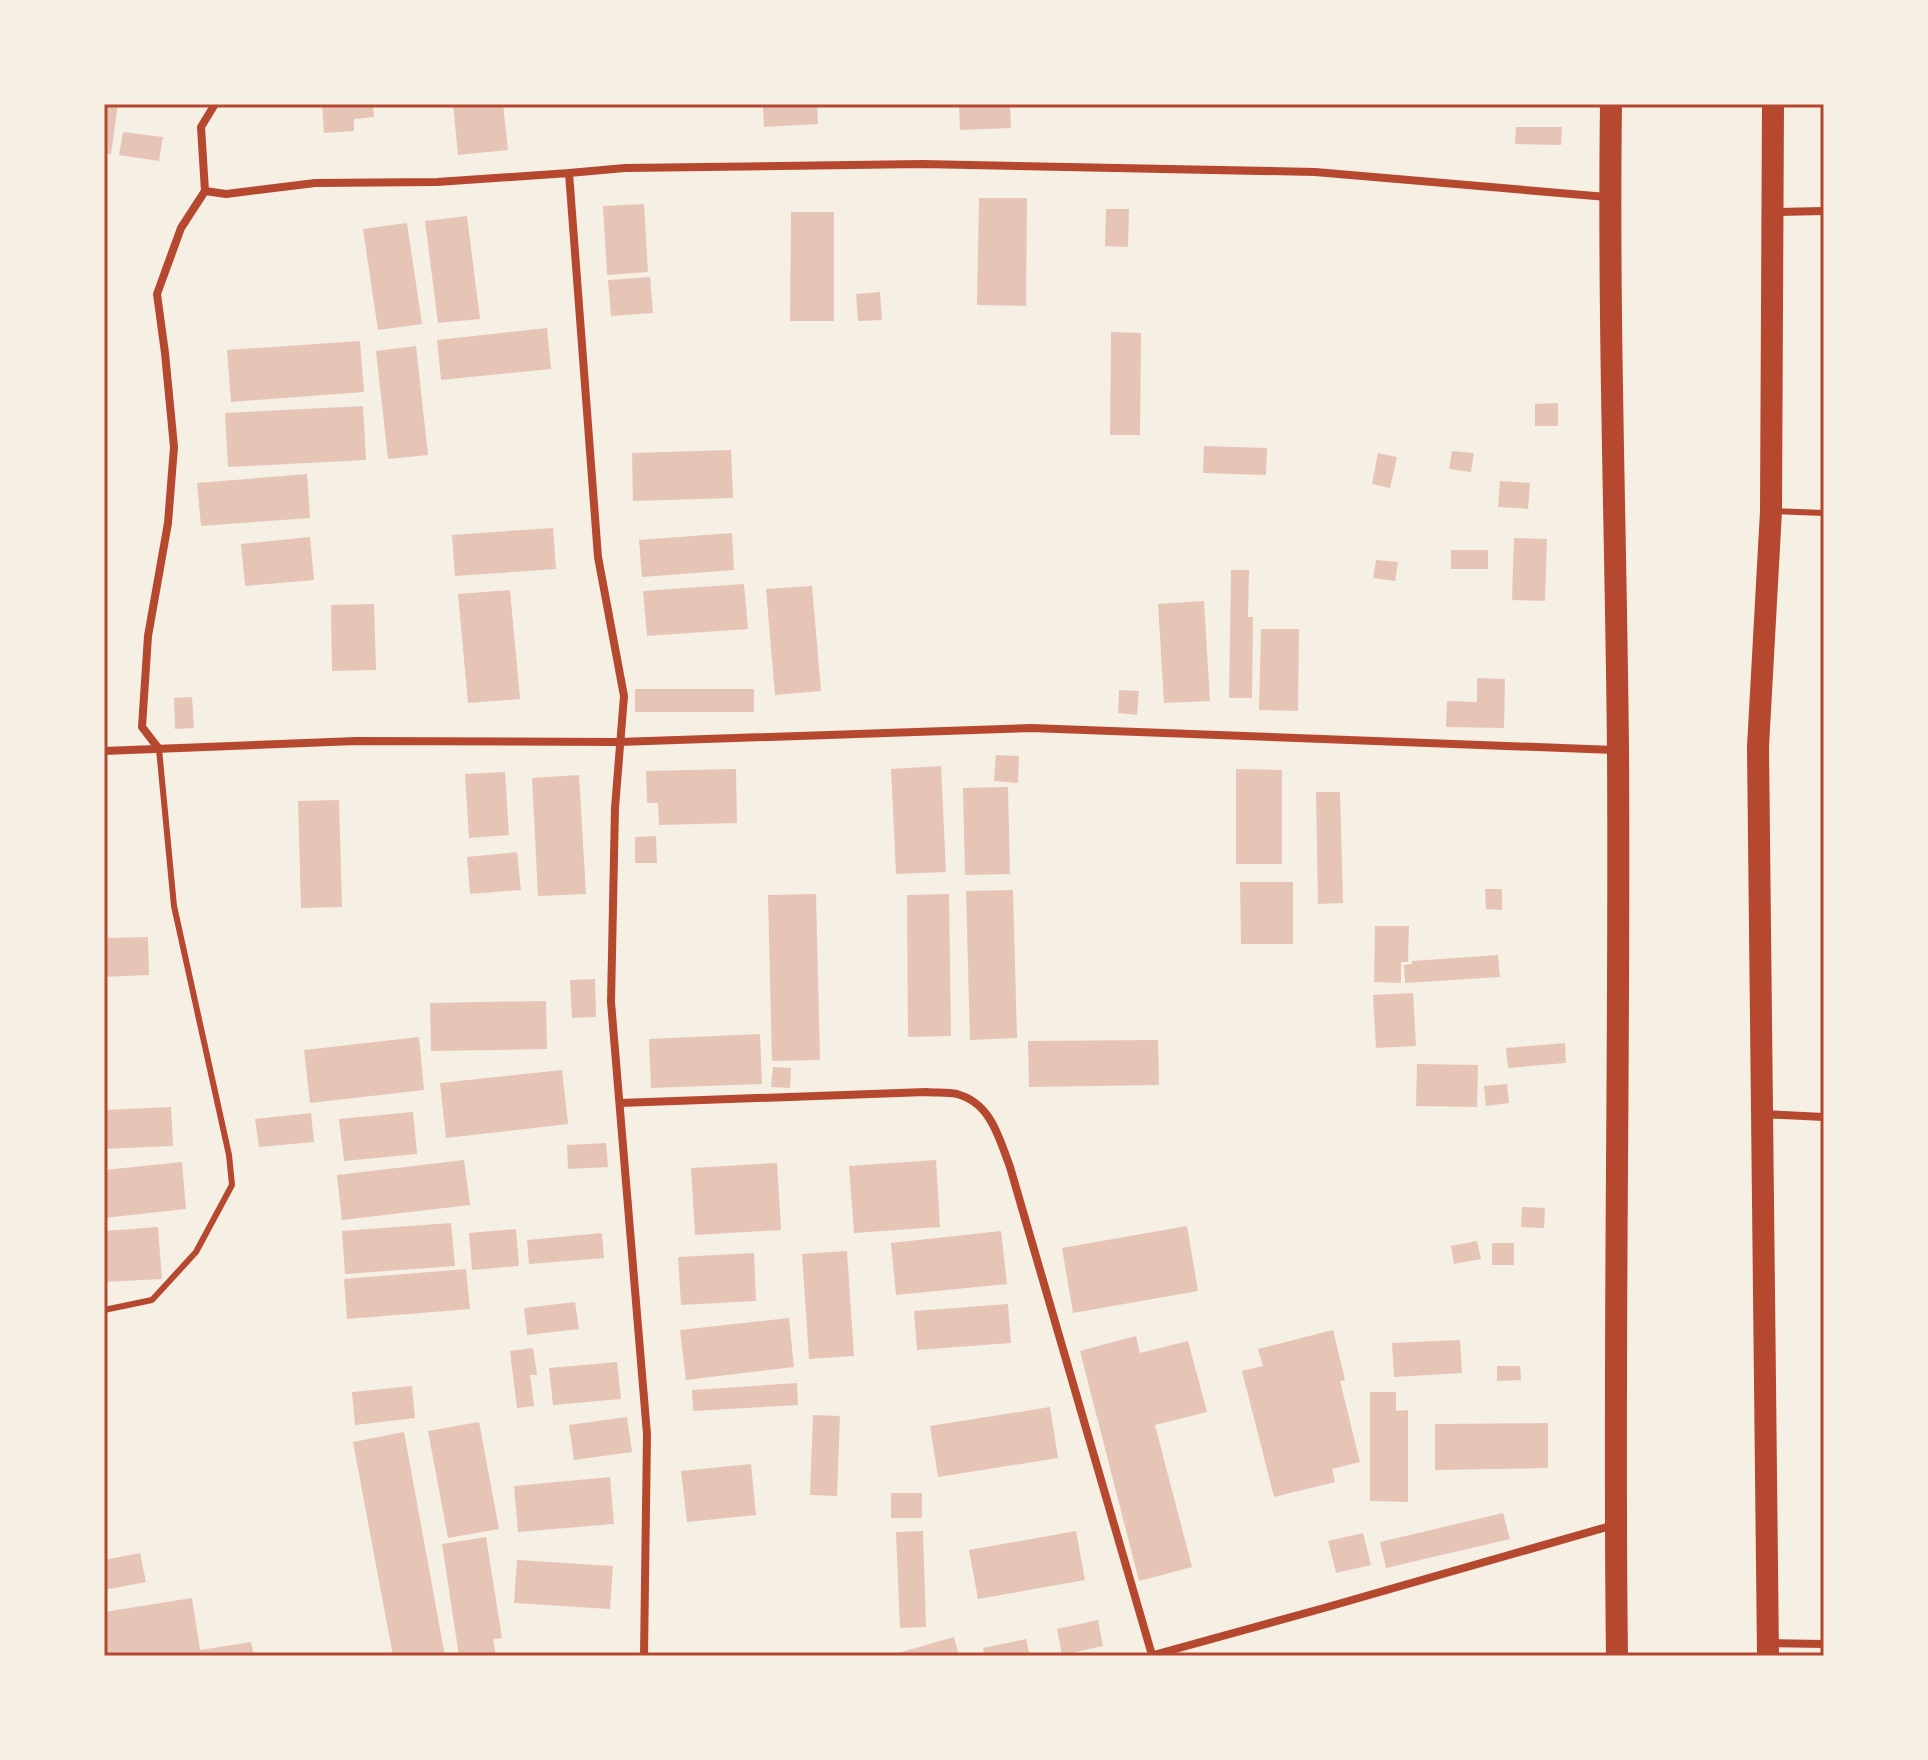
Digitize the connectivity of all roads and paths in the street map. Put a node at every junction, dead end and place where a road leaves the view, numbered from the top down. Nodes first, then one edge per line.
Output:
1 (215, 104) edge
2 (1611, 104) edge
3 (1773, 104) edge
4 (569, 173) junction
5 (205, 191) junction
6 (1610, 197) junction
7 (1824, 211) edge
8 (1774, 212) junction
9 (1771, 511) junction
10 (1824, 513) edge
11 (619, 742) junction
12 (159, 749) junction
13 (1618, 750) junction
14 (104, 751) edge
15 (620, 1103) junction
16 (1761, 1114) junction
17 (1824, 1117) edge
18 (104, 1310) edge
19 (1615, 1524) junction
20 (1824, 1644) edge
21 (1768, 1650) edge
22 (644, 1656) edge
23 (1150, 1656) edge
24 (1617, 1656) edge

1 - 5 street
2 - 6 highway
3 - 8 highway
4 - 5 street
4 - 6 street
4 - 11 street
5 - 12 street
6 - 13 highway
7 - 8 street
8 - 9 highway
9 - 10 lane
9 - 16 highway
11 - 12 street
11 - 13 street
11 - 15 street
12 - 14 street
12 - 18 lane
13 - 19 highway
15 - 22 street
15 - 23 street
16 - 17 street
16 - 21 highway
19 - 23 street
19 - 24 highway
20 - 21 street

